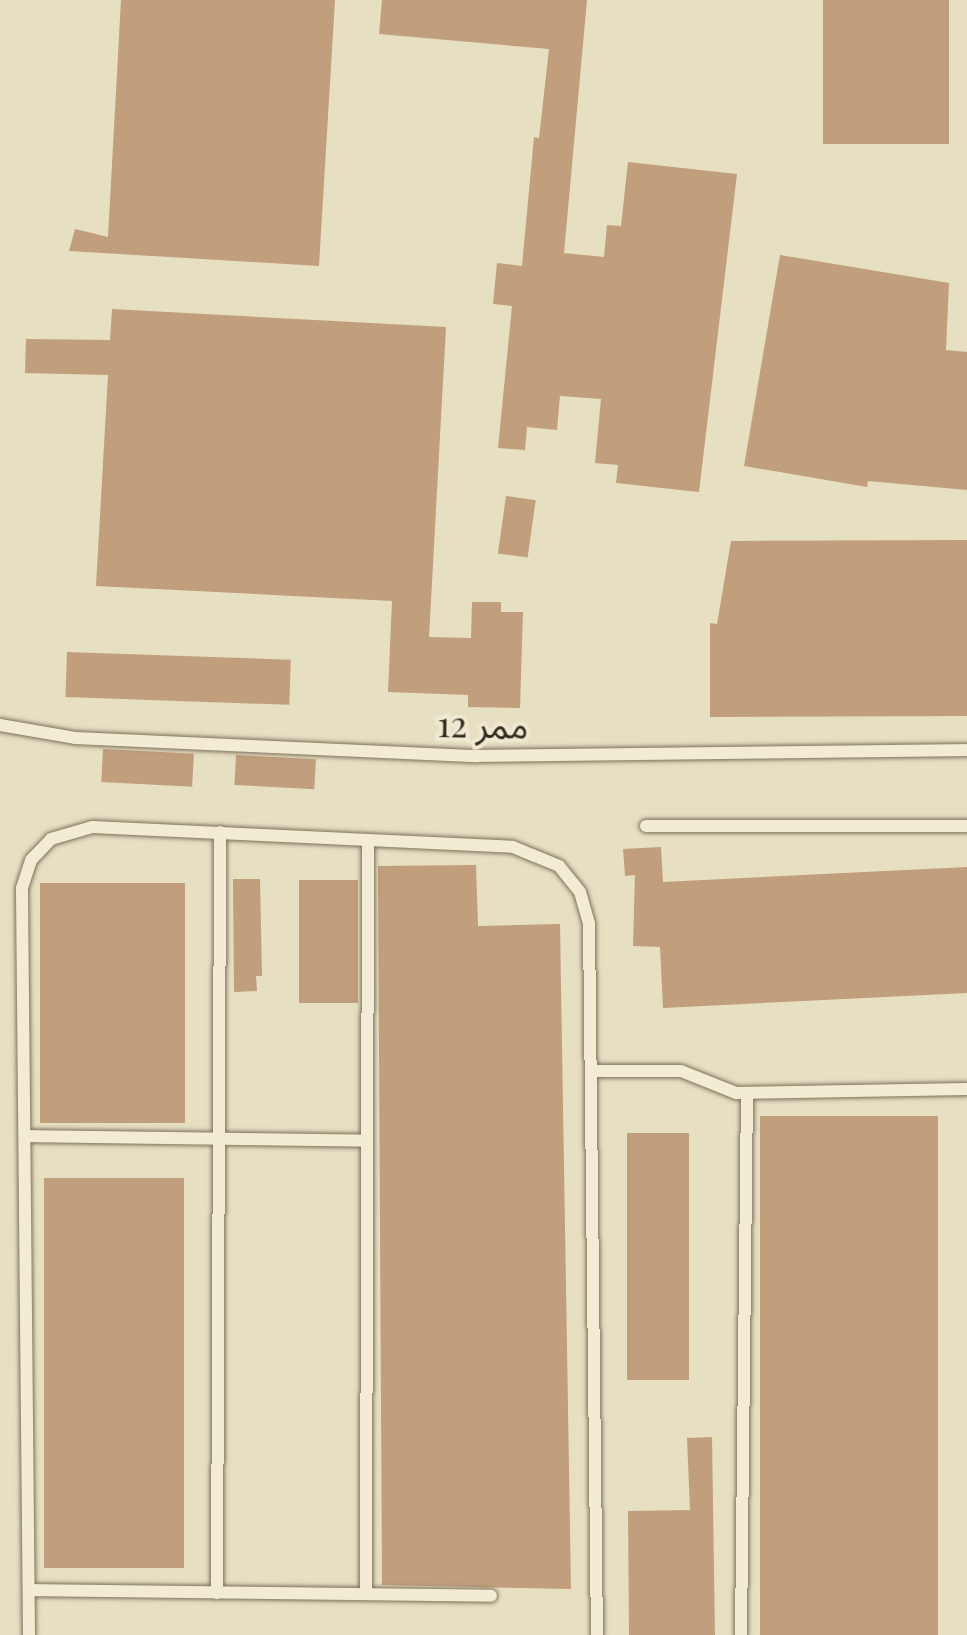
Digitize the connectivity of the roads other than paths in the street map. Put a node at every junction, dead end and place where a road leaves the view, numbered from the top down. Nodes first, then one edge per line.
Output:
1 (0, 725) edge
2 (967, 750) edge
3 (646, 826) dead end
4 (967, 826) edge
5 (220, 832) junction
6 (368, 840) junction
7 (591, 1071) junction
8 (967, 1089) edge
9 (747, 1093) junction
10 (25, 1136) junction
11 (219, 1139) junction
12 (367, 1141) junction
13 (29, 1590) junction
14 (217, 1592) junction
15 (366, 1594) junction
16 (491, 1596) dead end
17 (29, 1635) edge
18 (597, 1635) edge
19 (742, 1635) edge

1 - 2 lane, ممر 12
3 - 4 lane
5 - 6 lane
5 - 10 lane
5 - 11 lane
6 - 7 lane
6 - 12 lane
7 - 9 lane
7 - 18 lane
8 - 9 lane
9 - 19 lane
10 - 11 lane
10 - 13 lane
11 - 12 lane
11 - 14 lane
12 - 15 lane
13 - 14 lane
13 - 17 lane
14 - 15 lane
15 - 16 lane

